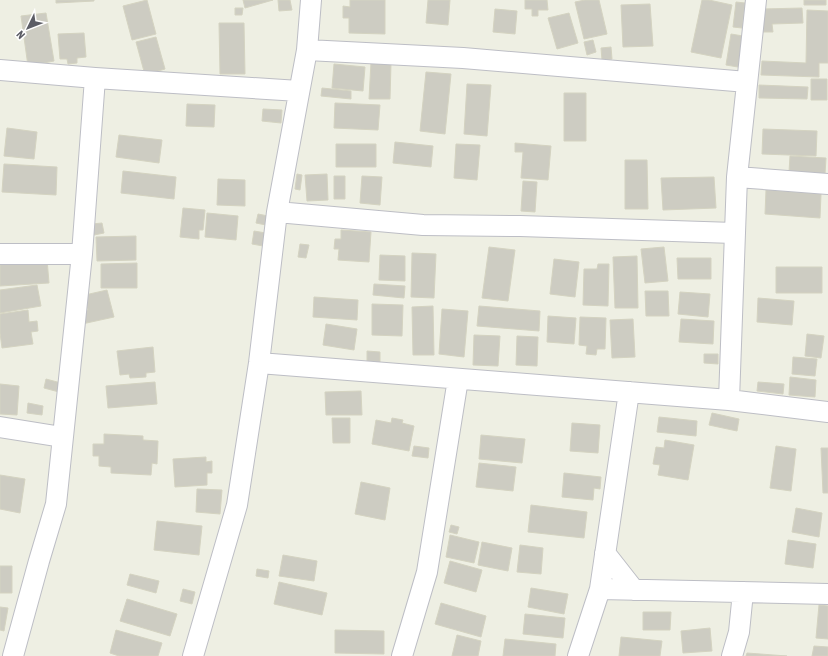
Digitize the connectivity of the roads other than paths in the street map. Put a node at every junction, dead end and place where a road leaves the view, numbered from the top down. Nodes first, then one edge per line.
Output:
1 (311, 0) edge
2 (756, 0) edge
3 (307, 50) junction
4 (0, 70) edge
5 (96, 78) junction
6 (747, 82) junction
7 (299, 90) junction
8 (737, 177) junction
9 (828, 184) edge
10 (277, 212) junction
11 (734, 233) junction
12 (0, 254) edge
13 (82, 254) junction
14 (259, 362) junction
15 (458, 379) junction
16 (629, 392) junction
17 (729, 400) junction
18 (828, 412) edge
19 (0, 427) edge
20 (62, 437) junction
21 (605, 553) junction
22 (600, 589) junction
23 (634, 590) junction
24 (743, 592) junction
25 (828, 594) edge
26 (13, 656) edge
27 (193, 656) edge
28 (402, 656) edge
29 (578, 656) edge
30 (732, 656) edge

1 - 3 street
2 - 6 street
3 - 6 street
3 - 7 street
4 - 5 street
5 - 7 street
5 - 13 street
6 - 8 street
7 - 10 street
8 - 9 street
8 - 11 street
10 - 11 street
10 - 14 street
11 - 17 street
12 - 13 street
13 - 20 street
14 - 15 street
14 - 27 street
15 - 16 street
15 - 28 street
16 - 17 street
16 - 21 street
17 - 18 street
19 - 20 street
20 - 26 street
21 - 22 street
21 - 23 street
22 - 23 street
22 - 29 street
23 - 24 street
24 - 25 street
24 - 30 street

